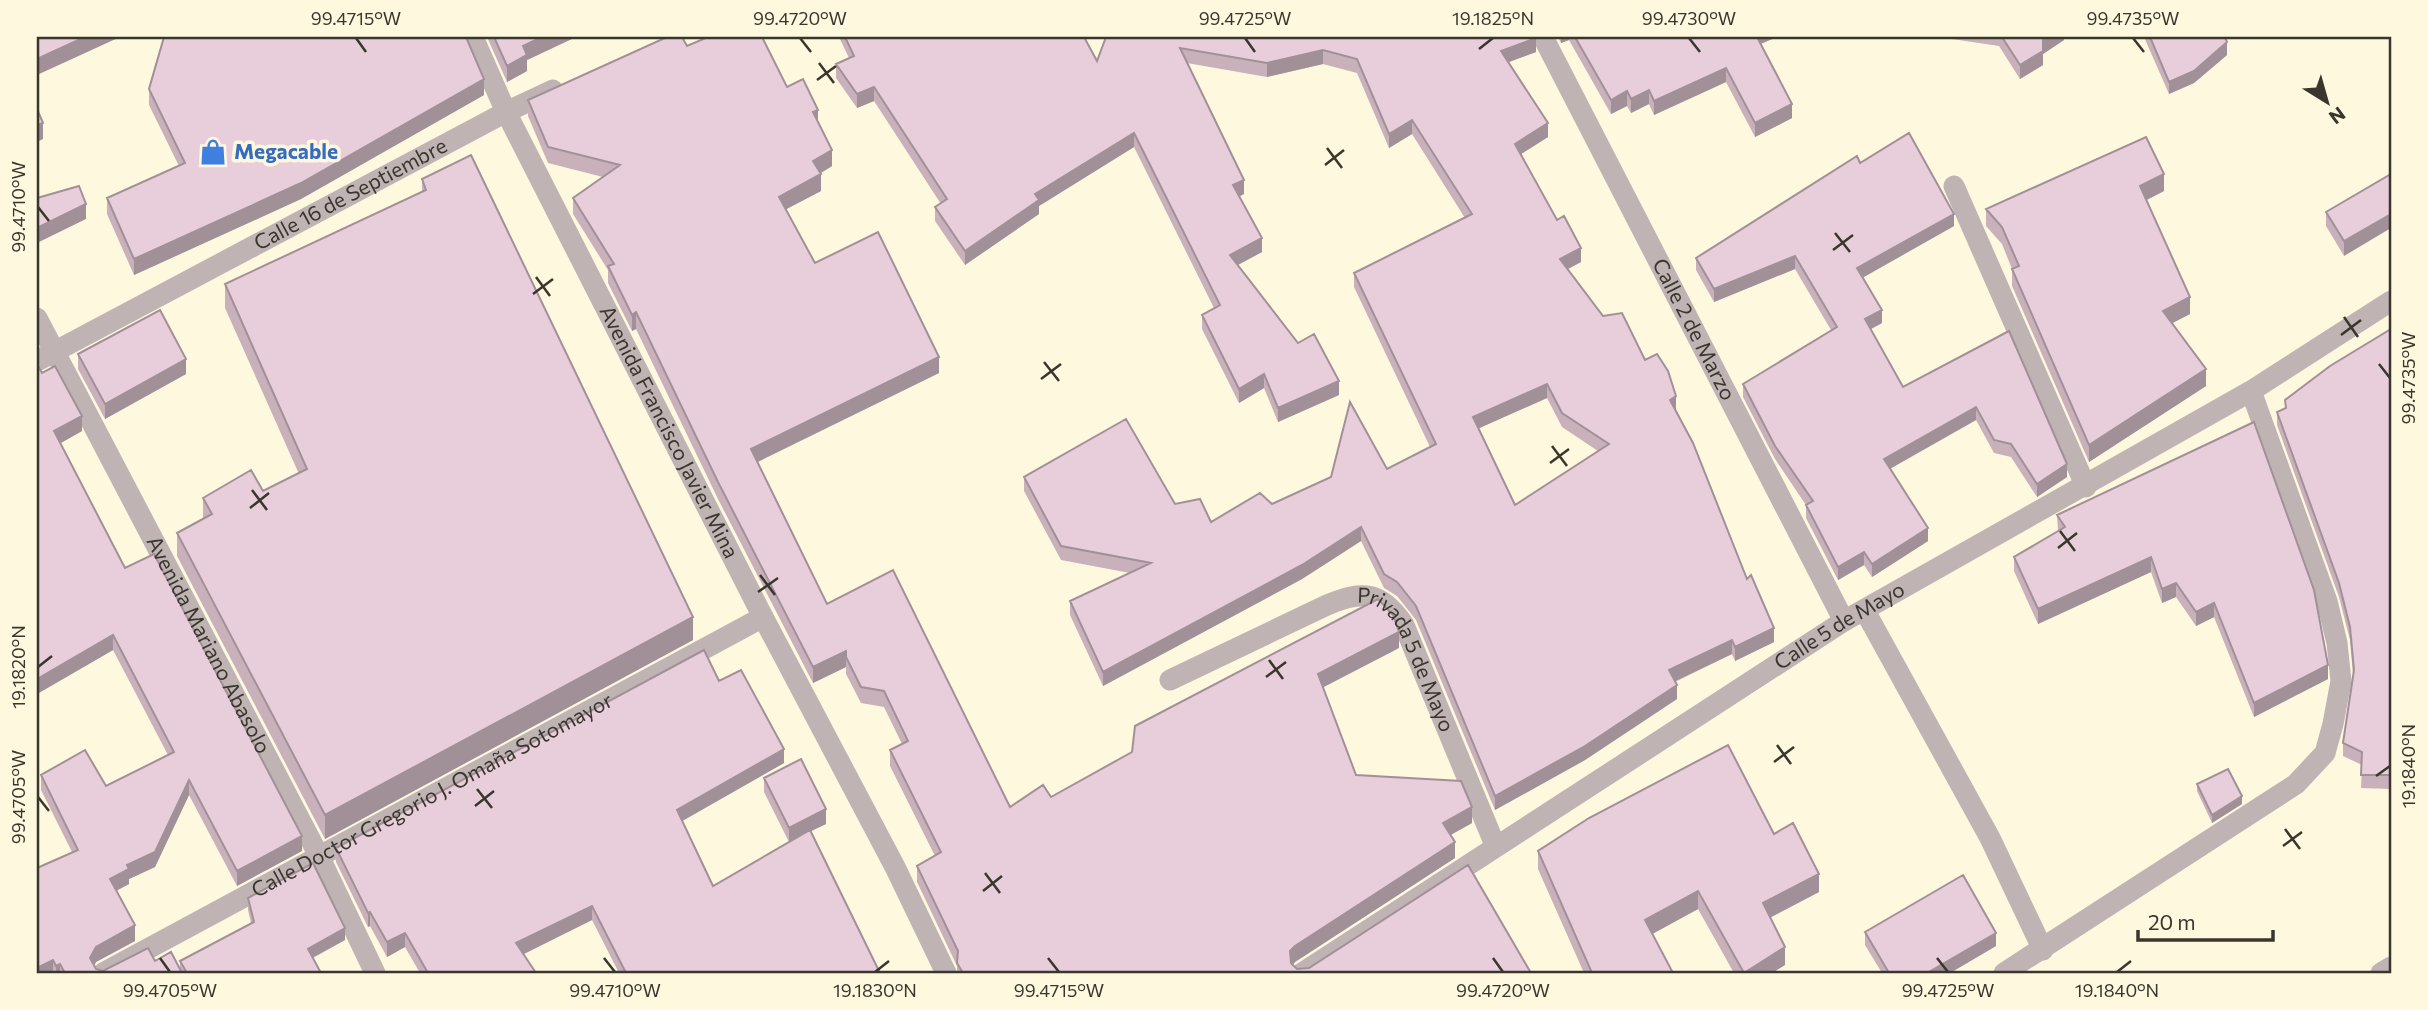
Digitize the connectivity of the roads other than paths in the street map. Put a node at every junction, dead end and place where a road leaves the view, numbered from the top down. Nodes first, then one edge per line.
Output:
1 (472, 37) edge
2 (1543, 37) edge
3 (569, 83) edge
4 (506, 111) junction
5 (1954, 186) dead end
6 (2391, 301) edge
7 (37, 318) edge
8 (45, 356) edge
9 (2251, 391) junction
10 (2086, 487) junction
11 (1865, 611) junction
12 (762, 617) junction
13 (1844, 621) junction
14 (1170, 680) dead end
15 (1495, 845) junction
16 (319, 856) junction
17 (2043, 950) junction
18 (2391, 967) edge
19 (103, 973) edge
20 (375, 973) edge
21 (946, 973) edge
22 (1302, 973) edge
23 (2004, 973) edge
24 (2381, 973) edge

1 - 4 street, Avenida Francisco Javier Mina
2 - 13 street, Calle 2 de Marzo
3 - 4 street, Calle 16 de Septiembre
4 - 8 street, Calle 16 de Septiembre
4 - 12 street, Avenida Francisco Javier Mina
5 - 10 street
6 - 9 street, Calle 5 de Mayo
7 - 8 street, Avenida Mariano Abasolo
8 - 16 street, Avenida Mariano Abasolo
9 - 10 street, Calle 5 de Mayo
9 - 17 street
10 - 11 street, Calle 5 de Mayo
11 - 13 street, Calle 5 de Mayo
11 - 17 street
12 - 16 street, Calle Doctor Gregorio J. Omaña Sotomayor
12 - 21 street, Avenida Francisco Javier Mina
13 - 15 street, Calle 5 de Mayo
14 - 15 street, Privada 5 de Mayo
15 - 22 street, Calle 5 de Mayo
16 - 19 street, Calle Doctor Gregorio J. Omaña Sotomayor
16 - 20 street, Avenida Mariano Abasolo
17 - 23 street
18 - 24 street

